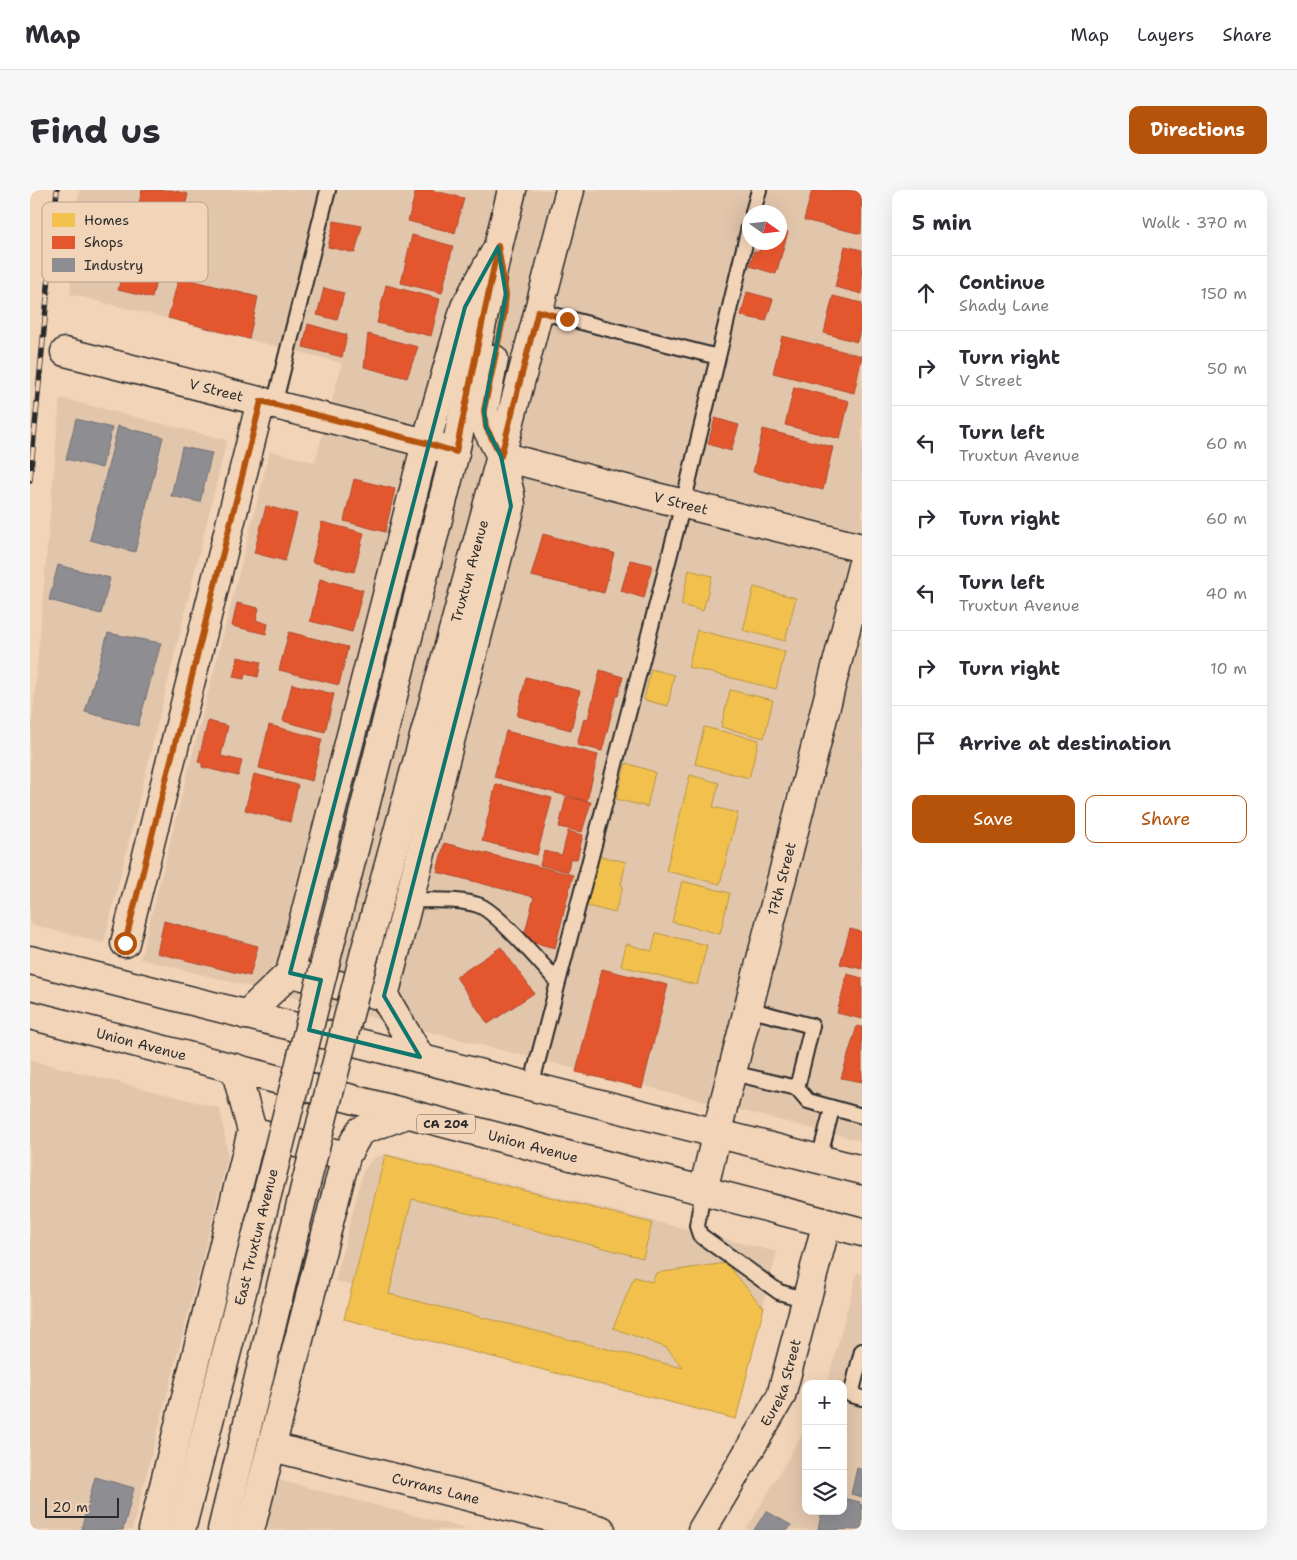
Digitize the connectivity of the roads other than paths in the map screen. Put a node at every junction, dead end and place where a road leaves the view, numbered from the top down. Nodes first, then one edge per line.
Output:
1 (328, 190) edge
2 (512, 190) edge
3 (570, 190) edge
4 (759, 190) edge
5 (755, 205) edge
6 (498, 246) junction
7 (744, 250) edge
8 (538, 311) junction
9 (65, 352) dead end
10 (718, 357) junction
11 (268, 403) junction
12 (426, 443) junction
13 (456, 452) junction
14 (501, 456) junction
15 (683, 504) junction
16 (862, 548) edge
17 (862, 566) edge
18 (409, 900) junction
19 (125, 943) dead end
20 (30, 960) edge
21 (290, 972) junction
22 (558, 982) junction
23 (384, 996) junction
24 (748, 1009) junction
25 (30, 1015) edge
26 (246, 1015) junction
27 (420, 1057) junction
28 (234, 1068) junction
29 (732, 1073) junction
30 (531, 1086) junction
31 (797, 1088) junction
32 (832, 1109) junction
33 (407, 1114) junction
34 (862, 1116) edge
35 (252, 1131) junction
36 (716, 1133) junction
37 (346, 1156) junction
38 (819, 1159) junction
39 (862, 1170) edge
40 (703, 1191) junction
41 (826, 1222) junction
42 (862, 1232) edge
43 (806, 1300) junction
44 (862, 1351) edge
45 (862, 1398) edge
46 (272, 1447) junction
47 (153, 1530) edge
48 (181, 1530) edge
49 (222, 1530) edge
50 (250, 1530) edge
51 (601, 1530) edge
52 (702, 1530) edge

1 - 11 lane
2 - 6 main road
3 - 8 main road, Truxtun Avenue
4 - 5 lane
6 - 12 main road
6 - 13 main road
6 - 14 main road
7 - 10 lane
8 - 10 lane
8 - 14 main road, Truxtun Avenue
9 - 11 main road, V Street
10 - 15 lane
11 - 12 main road, V Street
11 - 19 main road
12 - 13 main road, V Street
12 - 21 main road
13 - 48 main road, East Truxtun Avenue, bridge
14 - 15 main road, V Street
14 - 18 main road
14 - 49 main road, Truxtun Avenue, bridge
15 - 16 main road, V Street
15 - 22 lane
17 - 24 main road, 17th Street
18 - 22 lane
18 - 23 main road
20 - 26 main road
21 - 23 main road
21 - 26 main road
22 - 30 lane
23 - 27 main road
24 - 29 main road, 17th Street
24 - 31 lane
25 - 28 main road, Union Avenue / CA 204
26 - 27 main road
27 - 30 main road
28 - 33 main road, Union Avenue / CA 204
28 - 35 main road
29 - 31 lane
29 - 36 main road, 17th Street
30 - 36 main road
31 - 32 lane
32 - 34 lane
32 - 38 lane
33 - 37 main road
33 - 40 main road, Union Avenue / CA 204
35 - 37 main road
35 - 47 main road
36 - 38 main road
36 - 40 main road, 17th Street
37 - 46 main road
38 - 39 main road
40 - 41 main road, Union Avenue / CA 204
40 - 43 lane
41 - 42 main road, Union Avenue / CA 204
41 - 43 main road, Eureka Street
43 - 52 main road, Eureka Street
44 - 45 lane
46 - 50 main road
46 - 51 main road, Currans Lane

